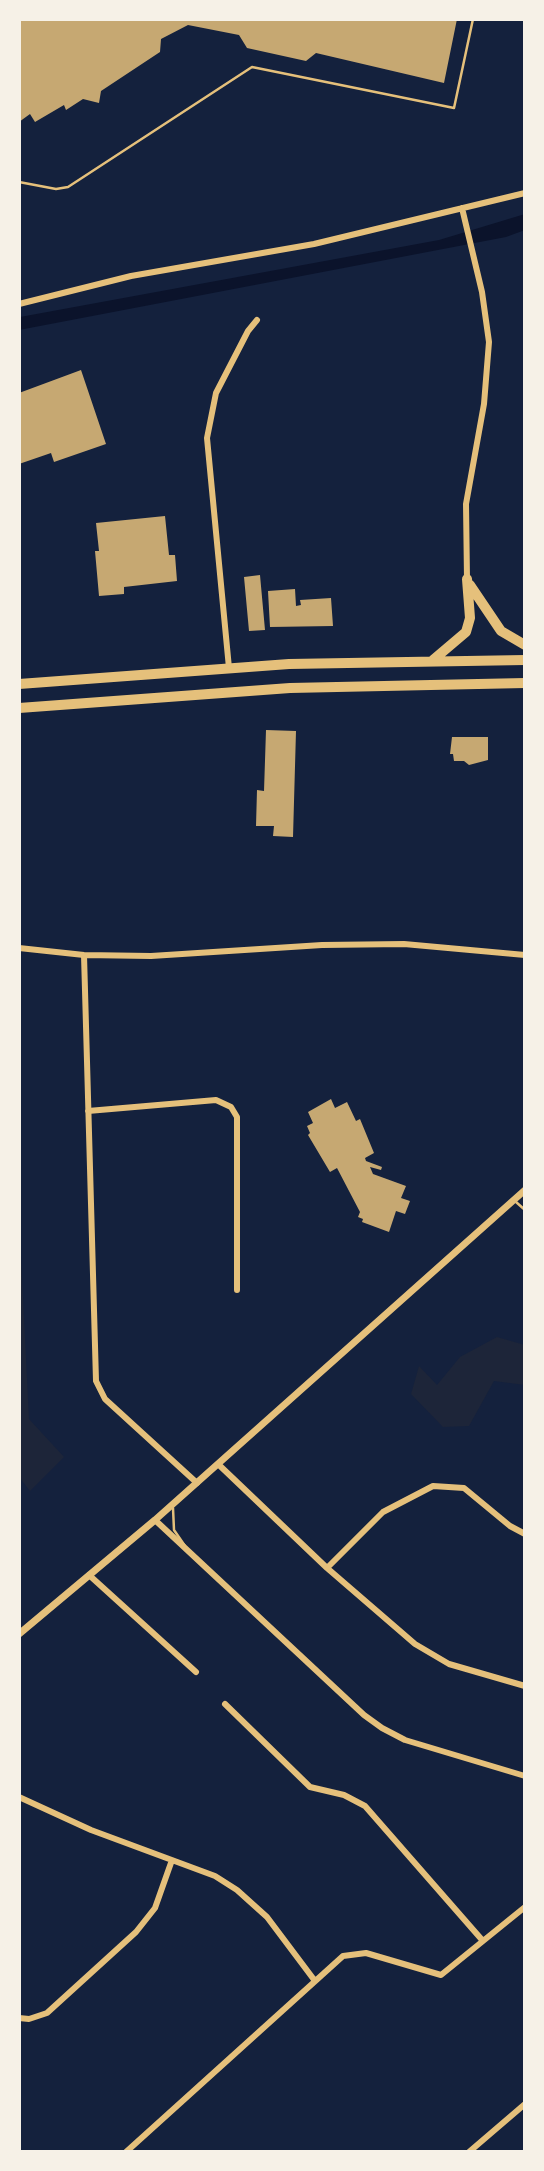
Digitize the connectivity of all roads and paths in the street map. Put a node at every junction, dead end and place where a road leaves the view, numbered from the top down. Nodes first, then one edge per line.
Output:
1 (473, 19) edge
2 (19, 182) edge
3 (525, 192) edge
4 (462, 208) junction
5 (19, 304) edge
6 (257, 320) dead end
7 (467, 579) junction
8 (525, 645) edge
9 (433, 660) junction
10 (525, 660) edge
11 (229, 668) junction
12 (525, 683) edge
13 (19, 684) edge
14 (19, 708) edge
15 (19, 948) edge
16 (83, 955) junction
17 (525, 955) edge
18 (88, 1111) junction
19 (525, 1190) edge
20 (513, 1200) junction
21 (525, 1210) edge
22 (237, 1290) dead end
23 (218, 1464) junction
24 (197, 1482) junction
25 (174, 1503) junction
26 (155, 1520) junction
27 (525, 1534) edge
28 (186, 1549) junction
29 (327, 1568) junction
30 (89, 1575) junction
31 (19, 1634) edge
32 (195, 1672) dead end
33 (525, 1686) edge
34 (225, 1704) dead end
35 (525, 1776) edge
36 (19, 1797) edge
37 (172, 1860) junction
38 (525, 1907) edge
39 (483, 1941) junction
40 (315, 1981) junction
41 (19, 2018) edge
42 (525, 2104) edge
43 (126, 2152) edge
44 (469, 2152) edge

1 - 2 lane
3 - 4 street
4 - 5 street
4 - 7 street
6 - 11 street
7 - 8 highway
7 - 9 highway
9 - 10 highway
9 - 11 highway
11 - 13 highway
12 - 14 highway
15 - 16 street
16 - 17 street
16 - 18 street
18 - 22 street
18 - 24 street
19 - 20 street
20 - 21 lane
20 - 23 street
23 - 24 street
23 - 29 street
24 - 25 street
25 - 26 street
25 - 28 lane
26 - 28 street
26 - 30 street
27 - 29 street
28 - 35 street
29 - 33 street
30 - 31 street
30 - 32 street
34 - 39 street
36 - 37 street
37 - 40 street
37 - 41 street
38 - 39 street
39 - 40 street
40 - 43 street
42 - 44 street

